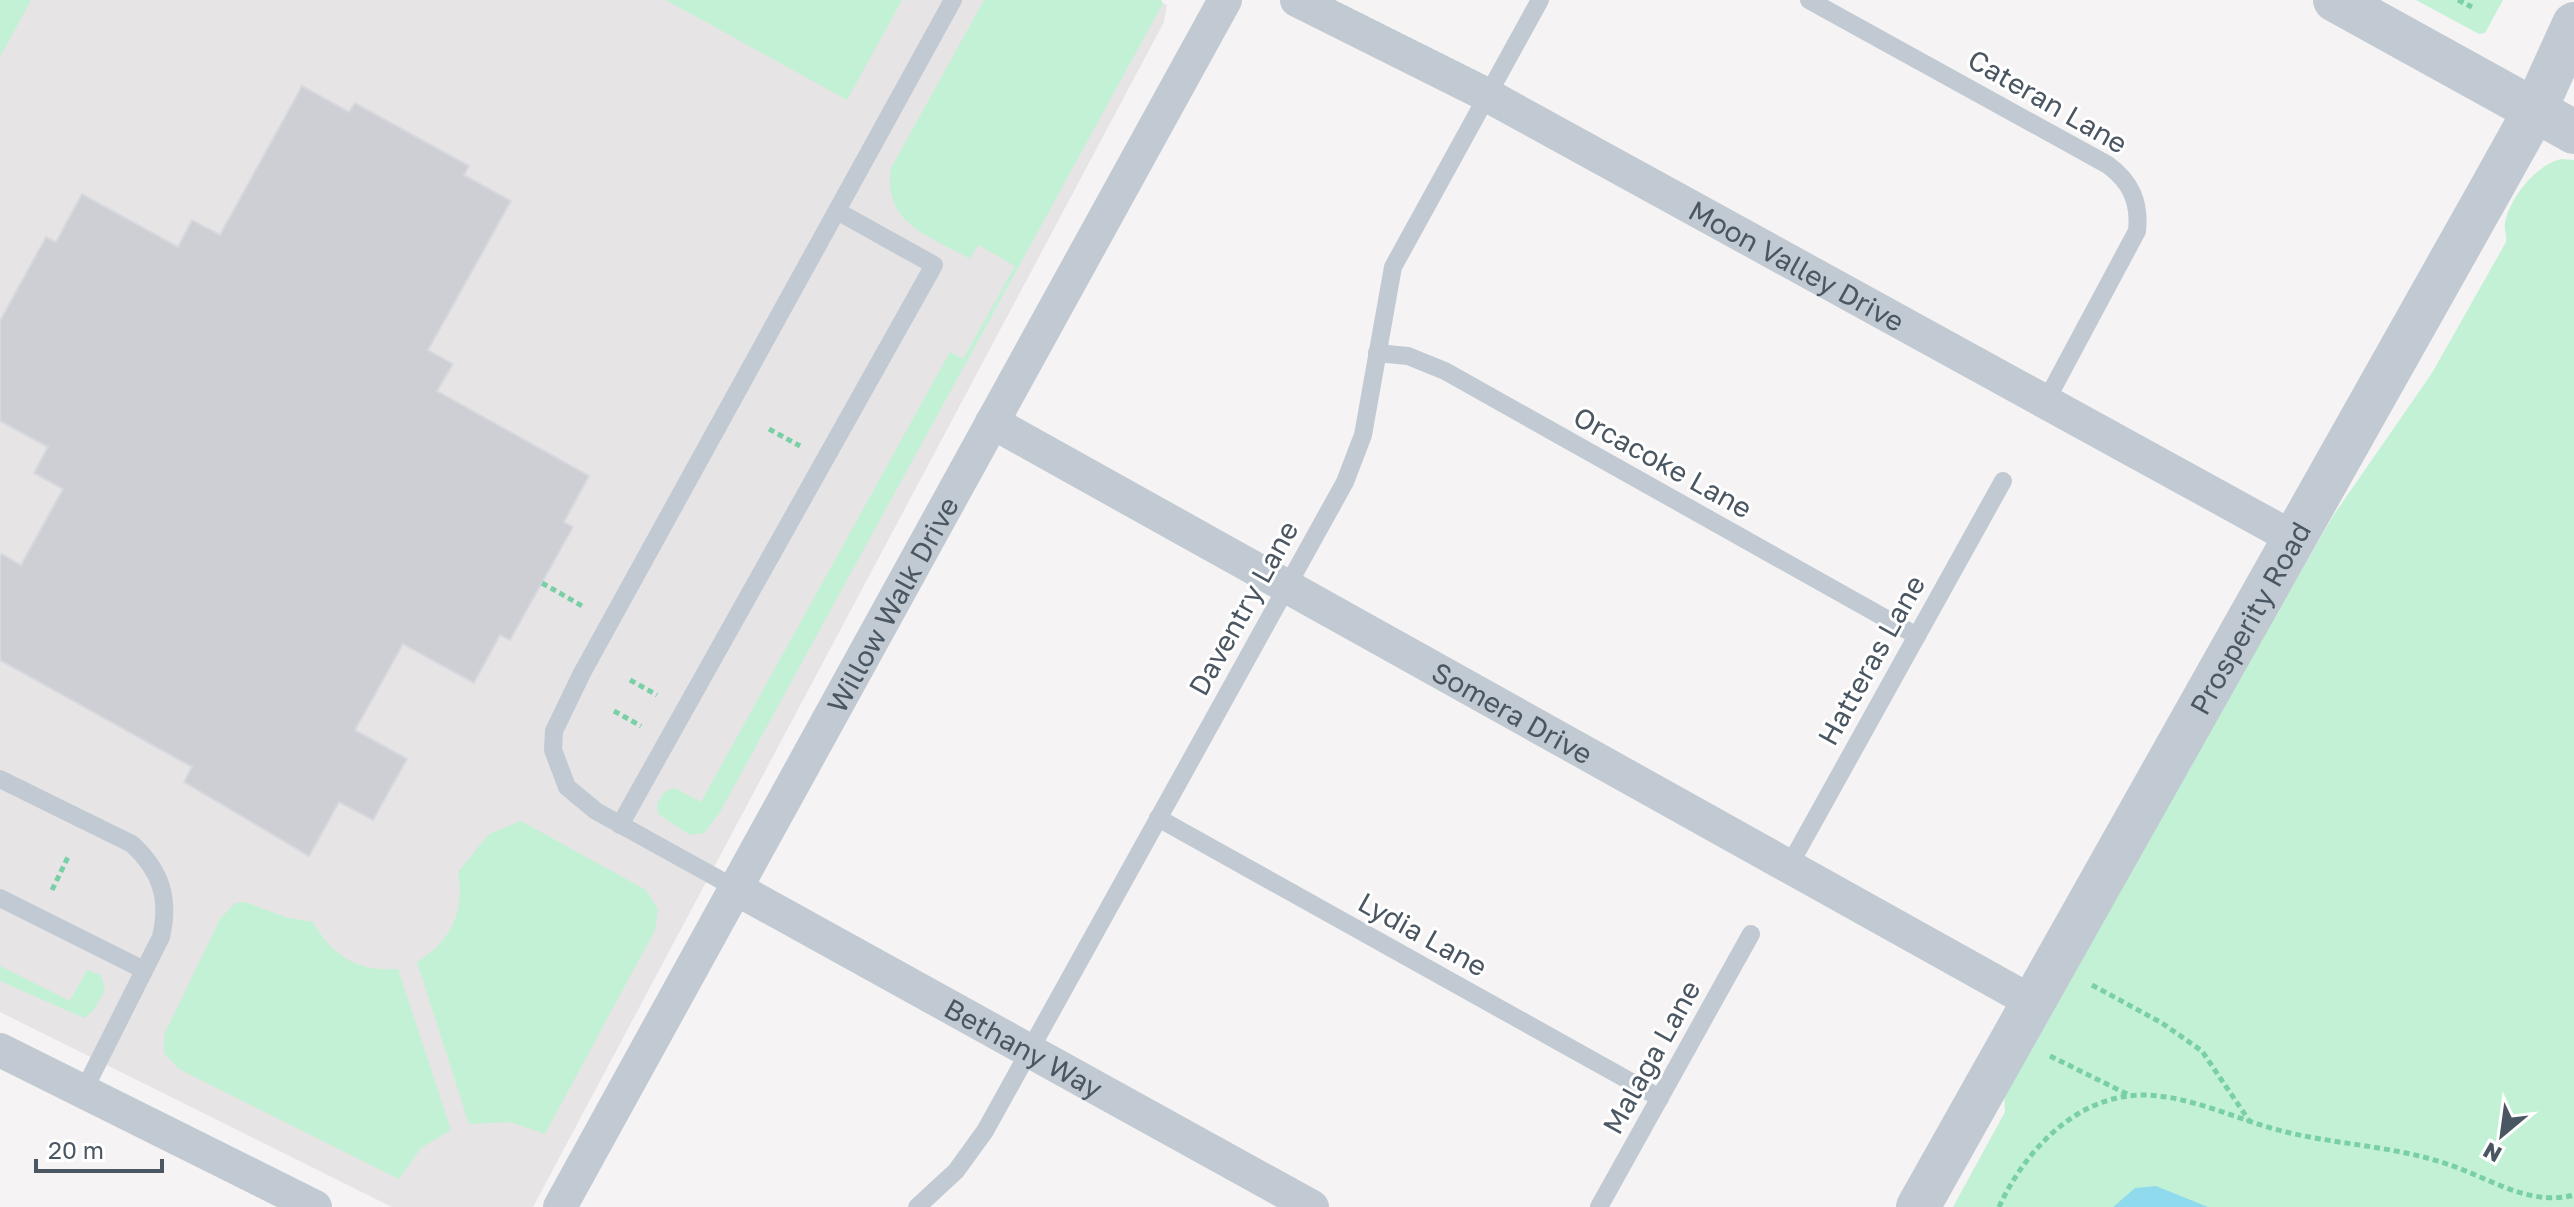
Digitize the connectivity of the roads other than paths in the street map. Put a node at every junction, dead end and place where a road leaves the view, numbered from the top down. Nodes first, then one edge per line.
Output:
1 (953, 0) edge
2 (1225, 0) edge
3 (1297, 0) edge
4 (1540, 0) edge
5 (1809, 0) edge
6 (2335, 0) edge
7 (2574, 24) edge
8 (1487, 95) junction
9 (2535, 110) junction
10 (2574, 132) edge
11 (837, 211) junction
12 (1377, 353) junction
13 (2046, 401) junction
14 (992, 422) junction
15 (2003, 481) dead end
16 (2295, 539) junction
17 (1288, 586) junction
18 (1917, 636) junction
19 (0, 779) edge
20 (1158, 818) junction
21 (620, 825) junction
22 (1789, 866) junction
23 (735, 888) junction
24 (0, 898) edge
25 (1751, 934) dead end
26 (144, 970) junction
27 (2032, 1002) junction
28 (0, 1050) edge
29 (1029, 1051) junction
30 (83, 1092) junction
31 (1660, 1098) junction
32 (315, 1207) edge
33 (560, 1207) edge
34 (917, 1207) edge
35 (1312, 1207) edge
36 (1599, 1207) edge
37 (1918, 1207) edge

1 - 11 lane
2 - 14 street, Willow Walk Drive
3 - 8 street, Moon Valley Drive
4 - 8 lane, Daventry Lane
5 - 13 lane, Cateran Lane
6 - 9 street
7 - 9 street, Prosperity Road
8 - 12 lane, Daventry Lane
8 - 13 street, Moon Valley Drive
9 - 10 street
9 - 16 street, Prosperity Road
11 - 21 lane
11 - 21 lane
12 - 17 lane, Daventry Lane
12 - 18 lane, Orcacoke Lane
13 - 16 street, Moon Valley Drive
14 - 17 street, Somera Drive
14 - 23 street, Willow Walk Drive
15 - 18 lane, Hatteras Lane
16 - 27 street, Prosperity Road
17 - 20 lane, Daventry Lane
17 - 22 street, Somera Drive
18 - 22 lane, Hatteras Lane
19 - 26 lane
20 - 29 lane, Daventry Lane
20 - 31 lane, Lydia Lane
21 - 23 lane
22 - 27 street, Somera Drive
23 - 29 street, Bethany Way
23 - 33 street, Willow Walk Drive
24 - 26 lane
25 - 31 lane, Malaga Lane
26 - 30 lane
27 - 37 street, Prosperity Road
28 - 30 street
29 - 34 lane, Daventry Lane
29 - 35 street, Bethany Way
30 - 32 street
31 - 36 lane, Malaga Lane

